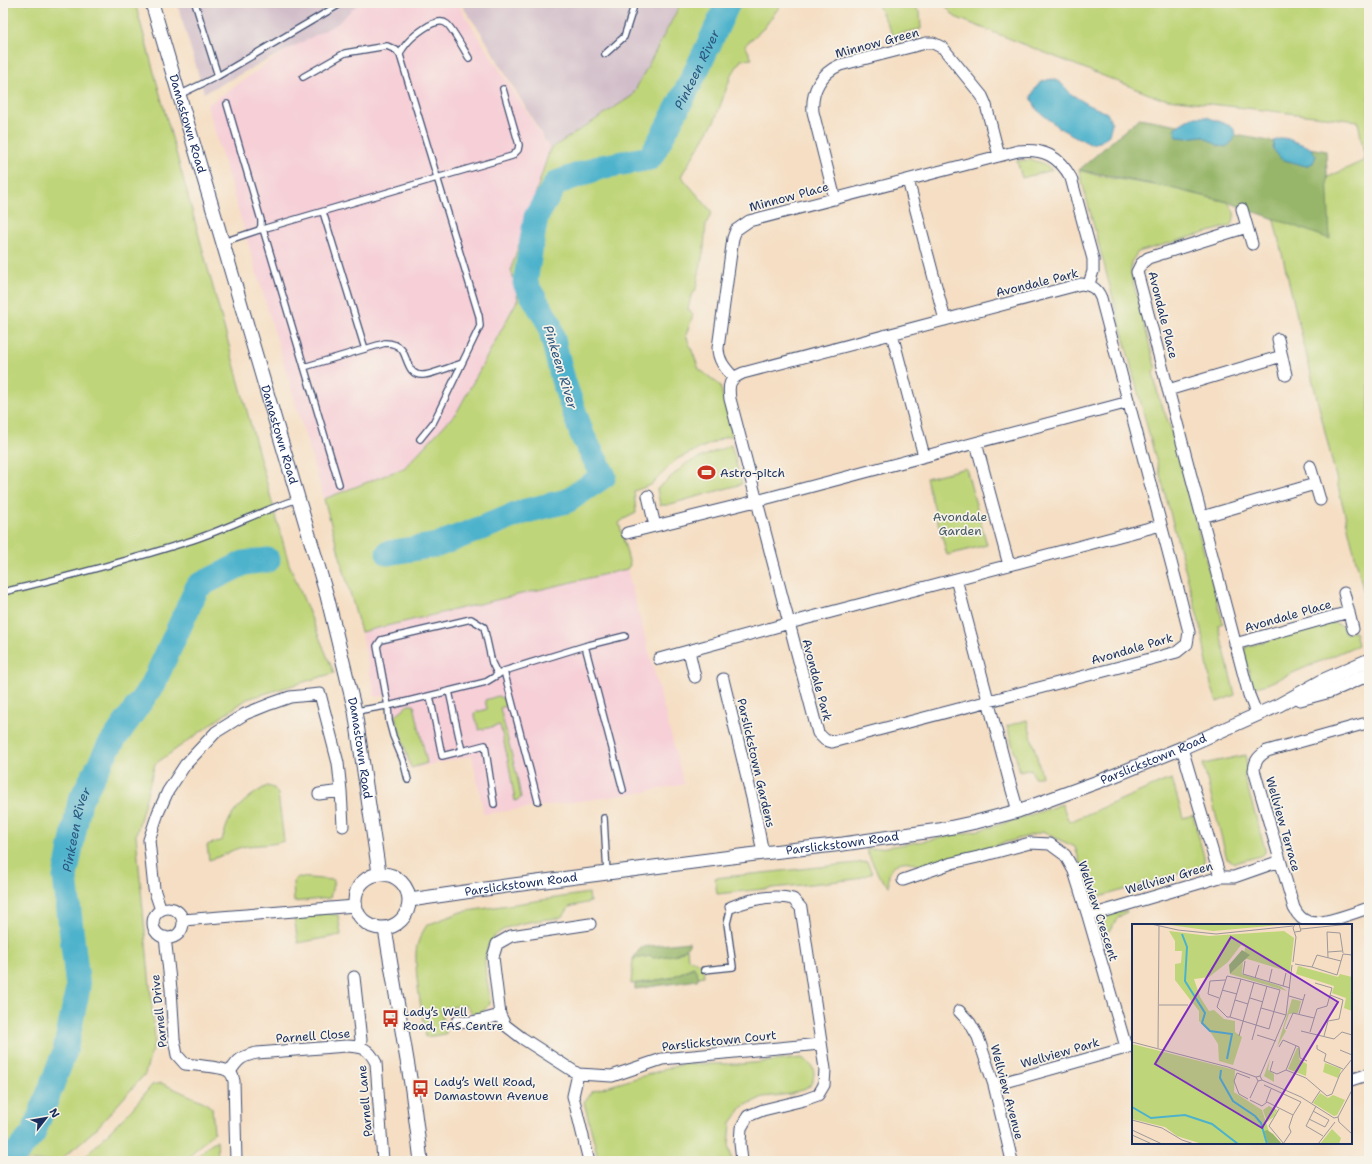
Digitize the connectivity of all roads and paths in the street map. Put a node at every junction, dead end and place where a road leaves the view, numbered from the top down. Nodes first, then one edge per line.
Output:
1 (152, 3) edge
2 (195, 3) edge
3 (342, 3) edge
4 (633, 3) edge
5 (605, 54) dead end
6 (400, 55) junction
7 (469, 58) dead end
8 (218, 76) junction
9 (303, 77) dead end
10 (503, 89) dead end
11 (179, 95) junction
12 (227, 104) dead end
13 (999, 156) junction
14 (438, 178) junction
15 (908, 180) junction
16 (835, 199) junction
17 (1242, 209) dead end
18 (323, 212) junction
19 (1247, 227) junction
20 (261, 230) junction
21 (222, 242) junction
22 (1252, 244) dead end
23 (1089, 284) junction
24 (945, 320) junction
25 (892, 334) junction
26 (1278, 339) dead end
27 (365, 349) junction
28 (1282, 356) junction
29 (462, 363) junction
30 (304, 367) junction
31 (1286, 375) dead end
32 (734, 378) junction
33 (1168, 390) junction
34 (1128, 402) junction
35 (420, 439) dead end
36 (976, 443) junction
37 (924, 456) junction
38 (1310, 466) dead end
39 (339, 484) dead end
40 (1315, 484) junction
41 (648, 496) dead end
42 (298, 499) junction
43 (757, 500) junction
44 (1320, 500) dead end
45 (1202, 517) junction
46 (1161, 525) junction
47 (655, 526) junction
48 (627, 533) dead end
49 (1008, 565) junction
50 (956, 579) junction
51 (3, 592) edge
52 (1344, 593) dead end
53 (1349, 612) junction
54 (789, 623) junction
55 (1353, 629) dead end
56 (625, 636) dead end
57 (1235, 644) junction
58 (585, 646) junction
59 (689, 651) junction
60 (659, 659) dead end
61 (1369, 660) edge
62 (504, 671) junction
63 (1369, 674) edge
64 (498, 675) junction
65 (695, 677) dead end
66 (723, 678) dead end
67 (449, 691) junction
68 (430, 696) junction
69 (988, 701) junction
70 (1279, 705) junction
71 (388, 706) junction
72 (355, 712) junction
73 (1257, 715) junction
74 (1369, 724) edge
75 (1182, 748) junction
76 (462, 751) junction
77 (408, 780) dead end
78 (623, 790) dead end
79 (341, 791) junction
80 (318, 794) dead end
81 (538, 801) dead end
82 (494, 804) dead end
83 (1018, 811) junction
84 (604, 818) dead end
85 (342, 826) dead end
86 (763, 853) junction
87 (1280, 861) junction
88 (379, 873) junction
89 (607, 874) junction
90 (1220, 877) junction
91 (903, 880) dead end
92 (410, 900) junction
93 (355, 906) junction
94 (731, 907) joint
95 (1369, 908) edge
96 (161, 910) junction
97 (1088, 916) junction
98 (183, 920) junction
99 (590, 924) dead end
100 (385, 928) junction
101 (165, 937) junction
102 (704, 970) dead end
103 (354, 976) dead end
104 (959, 1011) dead end
105 (500, 1015) junction
106 (457, 1022) dead end
107 (820, 1044) junction
108 (1130, 1046) edge
109 (360, 1047) junction
110 (230, 1072) junction
111 (578, 1074) junction
112 (1369, 1074) edge
113 (1352, 1080) edge
114 (994, 1085) junction
115 (236, 1161) edge
116 (383, 1161) edge
117 (421, 1161) edge
118 (589, 1161) edge
119 (742, 1161) edge
120 (1012, 1161) edge

1 - 11 street, Damastown Road
2 - 8 lane
3 - 8 lane
4 - 5 lane
6 - 7 lane
6 - 9 lane
6 - 14 lane
8 - 11 lane
10 - 14 lane
11 - 21 street, Damastown Road
12 - 20 lane
13 - 15 street, Minnow Place
13 - 16 street, Minnow Green
13 - 23 street, Minnow Place
14 - 18 lane
14 - 29 lane
15 - 16 street, Minnow Place
15 - 24 street
16 - 32 street, Minnow Place
17 - 19 street
18 - 20 lane
18 - 27 lane
19 - 22 street
19 - 33 street, Avondale Place
20 - 21 lane
20 - 30 lane
21 - 42 street, Damastown Road
23 - 24 street, Avondale Park
23 - 34 street, Avondale Park
24 - 25 street, Avondale Park
25 - 32 street, Avondale Park
25 - 37 street
26 - 28 street
27 - 29 lane
27 - 30 lane
28 - 31 street
28 - 33 street
29 - 35 lane
30 - 39 lane
32 - 43 street, Avondale Park
33 - 45 street, Avondale Place
34 - 36 street
34 - 46 street, Avondale Park
36 - 37 street
36 - 49 street
37 - 43 street
38 - 40 street
40 - 44 street
40 - 45 street
41 - 47 street
42 - 51 lane
42 - 72 street, Damastown Road
43 - 47 street
43 - 54 street, Avondale Park
45 - 57 street, Avondale Place
46 - 49 street
46 - 69 street, Avondale Park
47 - 48 street
49 - 50 street
50 - 54 street
50 - 69 street
52 - 53 street
53 - 55 street
53 - 57 street, Avondale Place
54 - 59 street
54 - 69 street, Avondale Park
56 - 58 lane
57 - 73 street, Avondale Place
58 - 62 lane
58 - 78 lane
59 - 60 street
59 - 65 street
61 - 70 street
62 - 64 lane
62 - 81 lane
63 - 70 street
64 - 67 lane
64 - 71 lane
66 - 86 street, Parslickstown Gardens
67 - 68 lane
67 - 76 lane
68 - 71 lane
68 - 76 lane
69 - 83 street
70 - 73 street, Parslickstown Road
71 - 72 lane
71 - 77 lane
72 - 88 street, Damastown Road
73 - 75 street, Parslickstown Road
74 - 87 street, Wellview Terrace
75 - 83 street, Parslickstown Road
75 - 90 street
76 - 82 lane
79 - 80 street
79 - 85 street
79 - 96 street
83 - 86 street, Parslickstown Road
84 - 89 lane
86 - 89 street, Parslickstown Road
87 - 90 street, Wellview Green
87 - 95 street, Wellview Terrace
88 - 92 street
88 - 93 street
89 - 92 street, Parslickstown Road
90 - 97 street, Wellview Green
91 - 97 street, Wellview Crescent
92 - 100 street
93 - 98 street
93 - 100 street
94 - 102 lane
94 - 107 street
96 - 98 street
96 - 101 street
97 - 108 street, Wellview Crescent
98 - 101 street
99 - 105 street
100 - 117 street
101 - 110 street, Parnell Drive
103 - 109 street, Parnell Close
104 - 114 street, Wellview Avenue
105 - 106 street
105 - 111 street, Parslickstown Court
107 - 111 street, Parslickstown Court
107 - 119 street
108 - 114 street, Wellview Park
109 - 110 street, Parnell Close
109 - 116 street, Parnell Lane
110 - 115 street
111 - 118 street
112 - 113 street
114 - 120 street, Wellview Avenue

